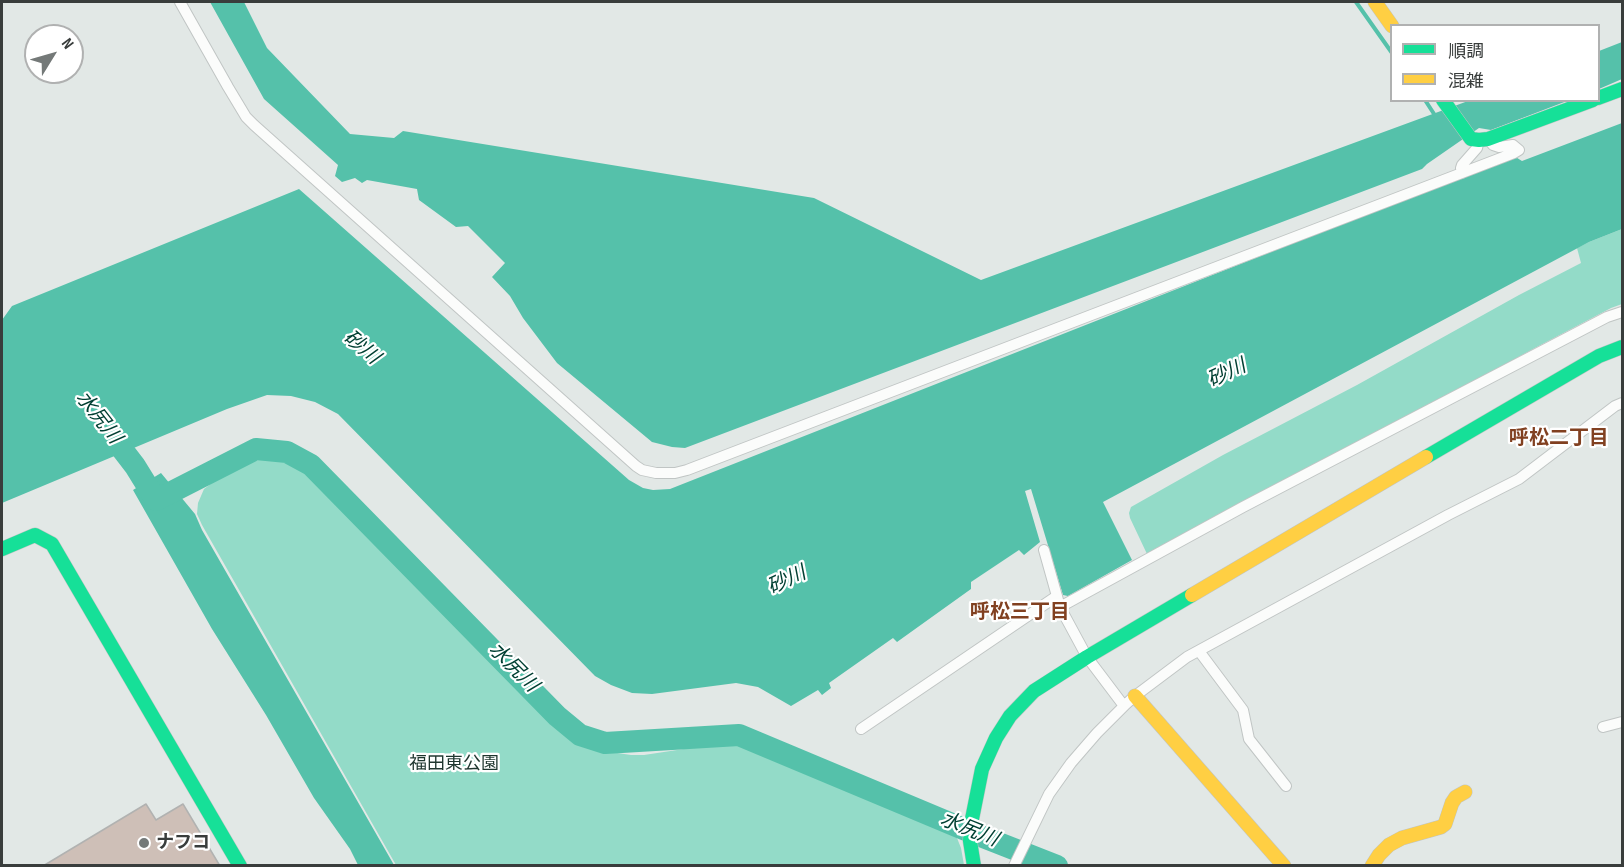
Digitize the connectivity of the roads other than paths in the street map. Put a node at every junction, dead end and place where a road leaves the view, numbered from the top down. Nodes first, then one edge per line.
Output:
1 (180, 2) edge
2 (1375, 2) edge
3 (1391, 24) edge
4 (1623, 89) edge
5 (1600, 98) edge
6 (1445, 102) edge
7 (1587, 102) edge
8 (1479, 139) junction
9 (1462, 173) junction
10 (1623, 312) edge
11 (1623, 347) edge
12 (1623, 403) edge
13 (2, 549) edge
14 (1044, 550) dead end
15 (1057, 596) junction
16 (1060, 607) junction
17 (1199, 651) junction
18 (1087, 657) junction
19 (1135, 696) junction
20 (1124, 706) junction
21 (1623, 722) edge
22 (1603, 727) dead end
23 (861, 729) dead end
24 (1286, 786) dead end
25 (1465, 792) dead end
26 (240, 866) edge
27 (974, 866) edge
28 (1014, 866) edge
29 (1284, 866) edge
30 (1372, 866) edge

1 - 9 street
2 - 3 street
4 - 5 street
6 - 8 street
7 - 8 street
8 - 9 street
8 - 9 street
10 - 16 street
11 - 18 street
12 - 17 street
13 - 26 street
14 - 15 street
15 - 16 street
15 - 23 street
16 - 18 street
17 - 19 street
17 - 24 street
18 - 20 street
18 - 27 street
19 - 20 street
19 - 29 street
20 - 28 street
21 - 22 street
25 - 30 street

